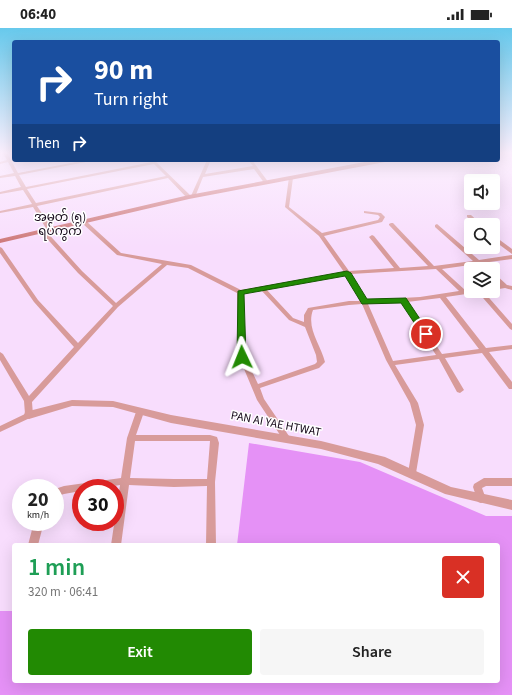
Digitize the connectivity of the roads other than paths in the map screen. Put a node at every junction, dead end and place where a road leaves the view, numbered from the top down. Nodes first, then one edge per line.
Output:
1 (22, 184) edge
2 (43, 184) edge
3 (133, 184) edge
4 (176, 184) edge
5 (198, 184) edge
6 (261, 184) edge
7 (290, 184) edge
8 (24, 188) junction
9 (0, 193) edge
10 (191, 197) junction
11 (34, 204) junction
12 (0, 212) edge
13 (366, 212) dead end
14 (468, 216) dead end
15 (470, 218) edge
16 (84, 222) junction
17 (391, 224) dead end
18 (437, 226) dead end
19 (46, 231) junction
20 (321, 235) junction
21 (372, 237) dead end
22 (0, 241) edge
23 (500, 243) edge
24 (0, 248) edge
25 (512, 252) edge
26 (512, 257) edge
27 (166, 262) junction
28 (479, 262) joint
29 (464, 264) edge
30 (434, 267) junction
31 (398, 269) junction
32 (347, 273) junction
33 (500, 281) edge
34 (505, 286) junction
35 (500, 287) edge
36 (262, 288) junction
37 (512, 288) edge
38 (240, 292) junction
39 (463, 292) joint
40 (442, 296) junction
41 (486, 298) edge
42 (403, 300) junction
43 (364, 302) junction
44 (116, 306) junction
45 (307, 326) junction
46 (512, 328) edge
47 (78, 347) junction
48 (512, 347) edge
49 (486, 351) junction
50 (0, 354) edge
51 (441, 357) junction
52 (391, 363) junction
53 (256, 387) junction
54 (512, 387) edge
55 (460, 390) dead end
56 (28, 401) junction
57 (140, 412) junction
58 (29, 415) junction
59 (0, 429) edge
60 (131, 438) junction
61 (287, 439) junction
62 (412, 473) junction
63 (125, 481) junction
64 (211, 482) junction
65 (512, 482) edge
66 (64, 490) edge
67 (480, 499) junction
68 (512, 505) edge
69 (37, 531) edge
70 (34, 543) edge
71 (116, 543) edge
72 (211, 543) edge

1 - 8 street
2 - 8 street
3 - 11 street
4 - 10 street
5 - 10 street
6 - 10 main road
7 - 20 street
8 - 9 street
8 - 11 street
10 - 16 main road
11 - 12 street
11 - 19 street
13 - 20 street
14 - 15 street
16 - 19 main road
16 - 27 street
17 - 30 street
18 - 28 street
19 - 22 main road
19 - 44 street
20 - 32 street
21 - 31 street
23 - 25 street
24 - 47 street
26 - 28 street
27 - 38 street
27 - 44 street
29 - 30 street
30 - 31 street
30 - 39 street
31 - 32 street
32 - 36 street
32 - 43 street
33 - 34 street
34 - 35 street
34 - 37 street
36 - 38 street
36 - 45 street
38 - 53 street
39 - 40 street
40 - 42 street
40 - 49 street
41 - 46 street
42 - 43 street
42 - 51 street
43 - 45 street
43 - 52 street
44 - 47 street
45 - 53 street
47 - 56 street
48 - 49 street
49 - 51 street
49 - 54 street
50 - 56 street
51 - 52 street
51 - 55 street
52 - 62 street
53 - 61 street
56 - 58 street
57 - 58 street, PAN AI YAE HTWAT
57 - 60 street
57 - 61 street, PAN AI YAE HTWAT
58 - 59 street
60 - 63 street
60 - 64 street
61 - 62 street, PAN AI YAE HTWAT
62 - 67 street, PAN AI YAE HTWAT
63 - 64 street
63 - 66 street
63 - 71 street
64 - 72 street
65 - 67 street
67 - 68 street, PAN AI YAE HTWAT
69 - 70 street

